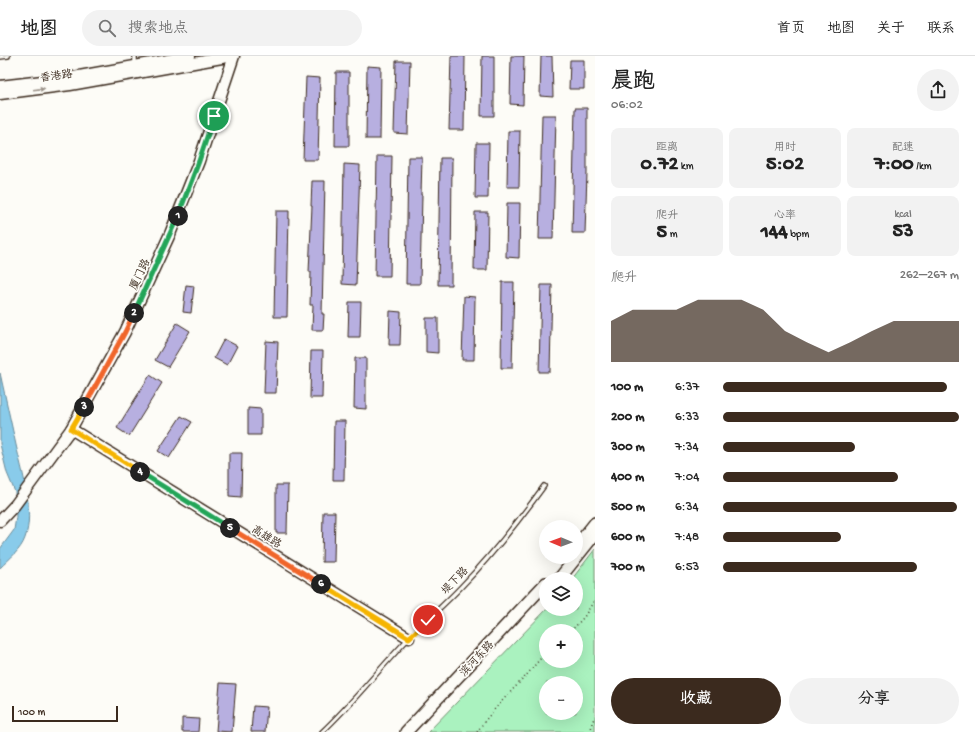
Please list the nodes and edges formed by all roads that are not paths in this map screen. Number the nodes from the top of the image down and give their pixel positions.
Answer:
1 (8, 56) edge
2 (190, 56) edge
3 (234, 56) edge
4 (0, 57) edge
5 (135, 61) edge
6 (0, 86) edge
7 (0, 94) edge
8 (71, 429) junction
9 (544, 486) dead end
10 (0, 521) edge
11 (595, 522) edge
12 (595, 534) edge
13 (583, 538) edge
14 (562, 564) edge
15 (556, 572) edge
16 (565, 572) edge
17 (539, 590) edge
18 (539, 602) edge
19 (409, 638) junction
20 (322, 732) edge
21 (406, 732) edge
22 (416, 732) edge

1 - 4 lane
2 - 5 street, 香港路
7 -> 3 street, 香港路
3 - 8 street, 厦门路
5 - 6 street, 香港路
8 - 10 street, 厦门路
8 - 19 street, 高雄路
9 - 19 lane, 堤下路
11 - 13 main road
12 - 16 main road
14 - 15 main road
17 - 21 main road, 滨河东路
18 - 22 main road, 滨河东路
19 - 20 lane, 堤下路

